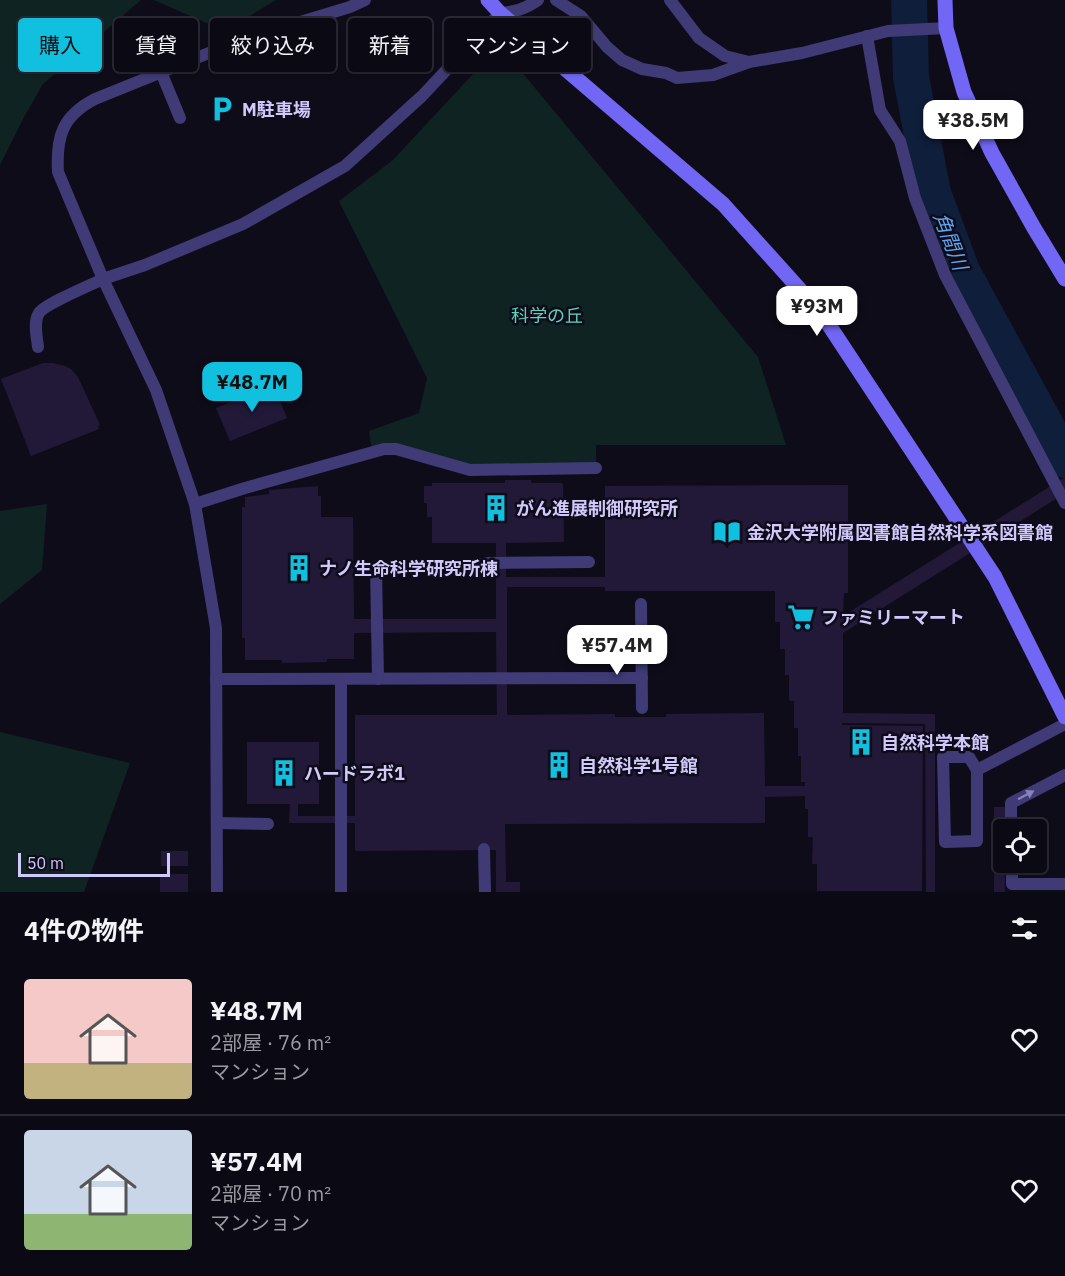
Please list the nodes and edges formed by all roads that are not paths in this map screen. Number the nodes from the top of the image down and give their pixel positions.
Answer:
1 (364, 0) edge
2 (488, 0) edge
3 (538, 0) edge
4 (555, 0) edge
5 (670, 0) edge
6 (945, 0) edge
7 (500, 13) junction
8 (946, 28) junction
9 (867, 36) junction
10 (198, 57) edge
11 (749, 62) junction
12 (161, 72) joint
13 (180, 118) dead end
14 (1062, 269) edge
15 (103, 279) junction
16 (38, 347) dead end
17 (597, 468) dead end
18 (1065, 503) edge
19 (195, 504) junction
20 (590, 562) dead end
21 (641, 604) dead end
22 (642, 678) junction
23 (216, 679) junction
24 (341, 679) junction
25 (378, 679) junction
26 (642, 708) dead end
27 (1065, 717) edge
28 (1065, 724) edge
29 (977, 770) junction
30 (1065, 775) edge
31 (1011, 819) edge
32 (217, 823) junction
33 (268, 824) dead end
34 (484, 849) dead end
35 (1012, 873) edge
36 (1065, 884) edge
37 (218, 892) edge
38 (341, 892) edge
39 (484, 892) edge

1 - 10 lane
2 - 7 street
3 - 7 lane
4 - 11 lane
5 - 11 lane
6 - 8 street
7 - 15 lane
7 - 27 street
8 - 9 lane
8 - 14 street
9 - 11 lane
9 - 18 lane
12 - 13 lane
12 - 15 lane
15 - 16 lane
15 - 19 lane
17 - 19 lane
19 - 23 lane
20 - 25 lane
21 - 22 lane
22 - 25 lane
22 - 26 lane
23 - 24 lane
23 - 32 lane
24 - 25 lane
24 - 38 lane
28 - 29 lane
29 - 29 lane
31 -> 30 lane
32 - 33 lane
32 - 37 lane
34 - 39 lane
35 - 36 lane

